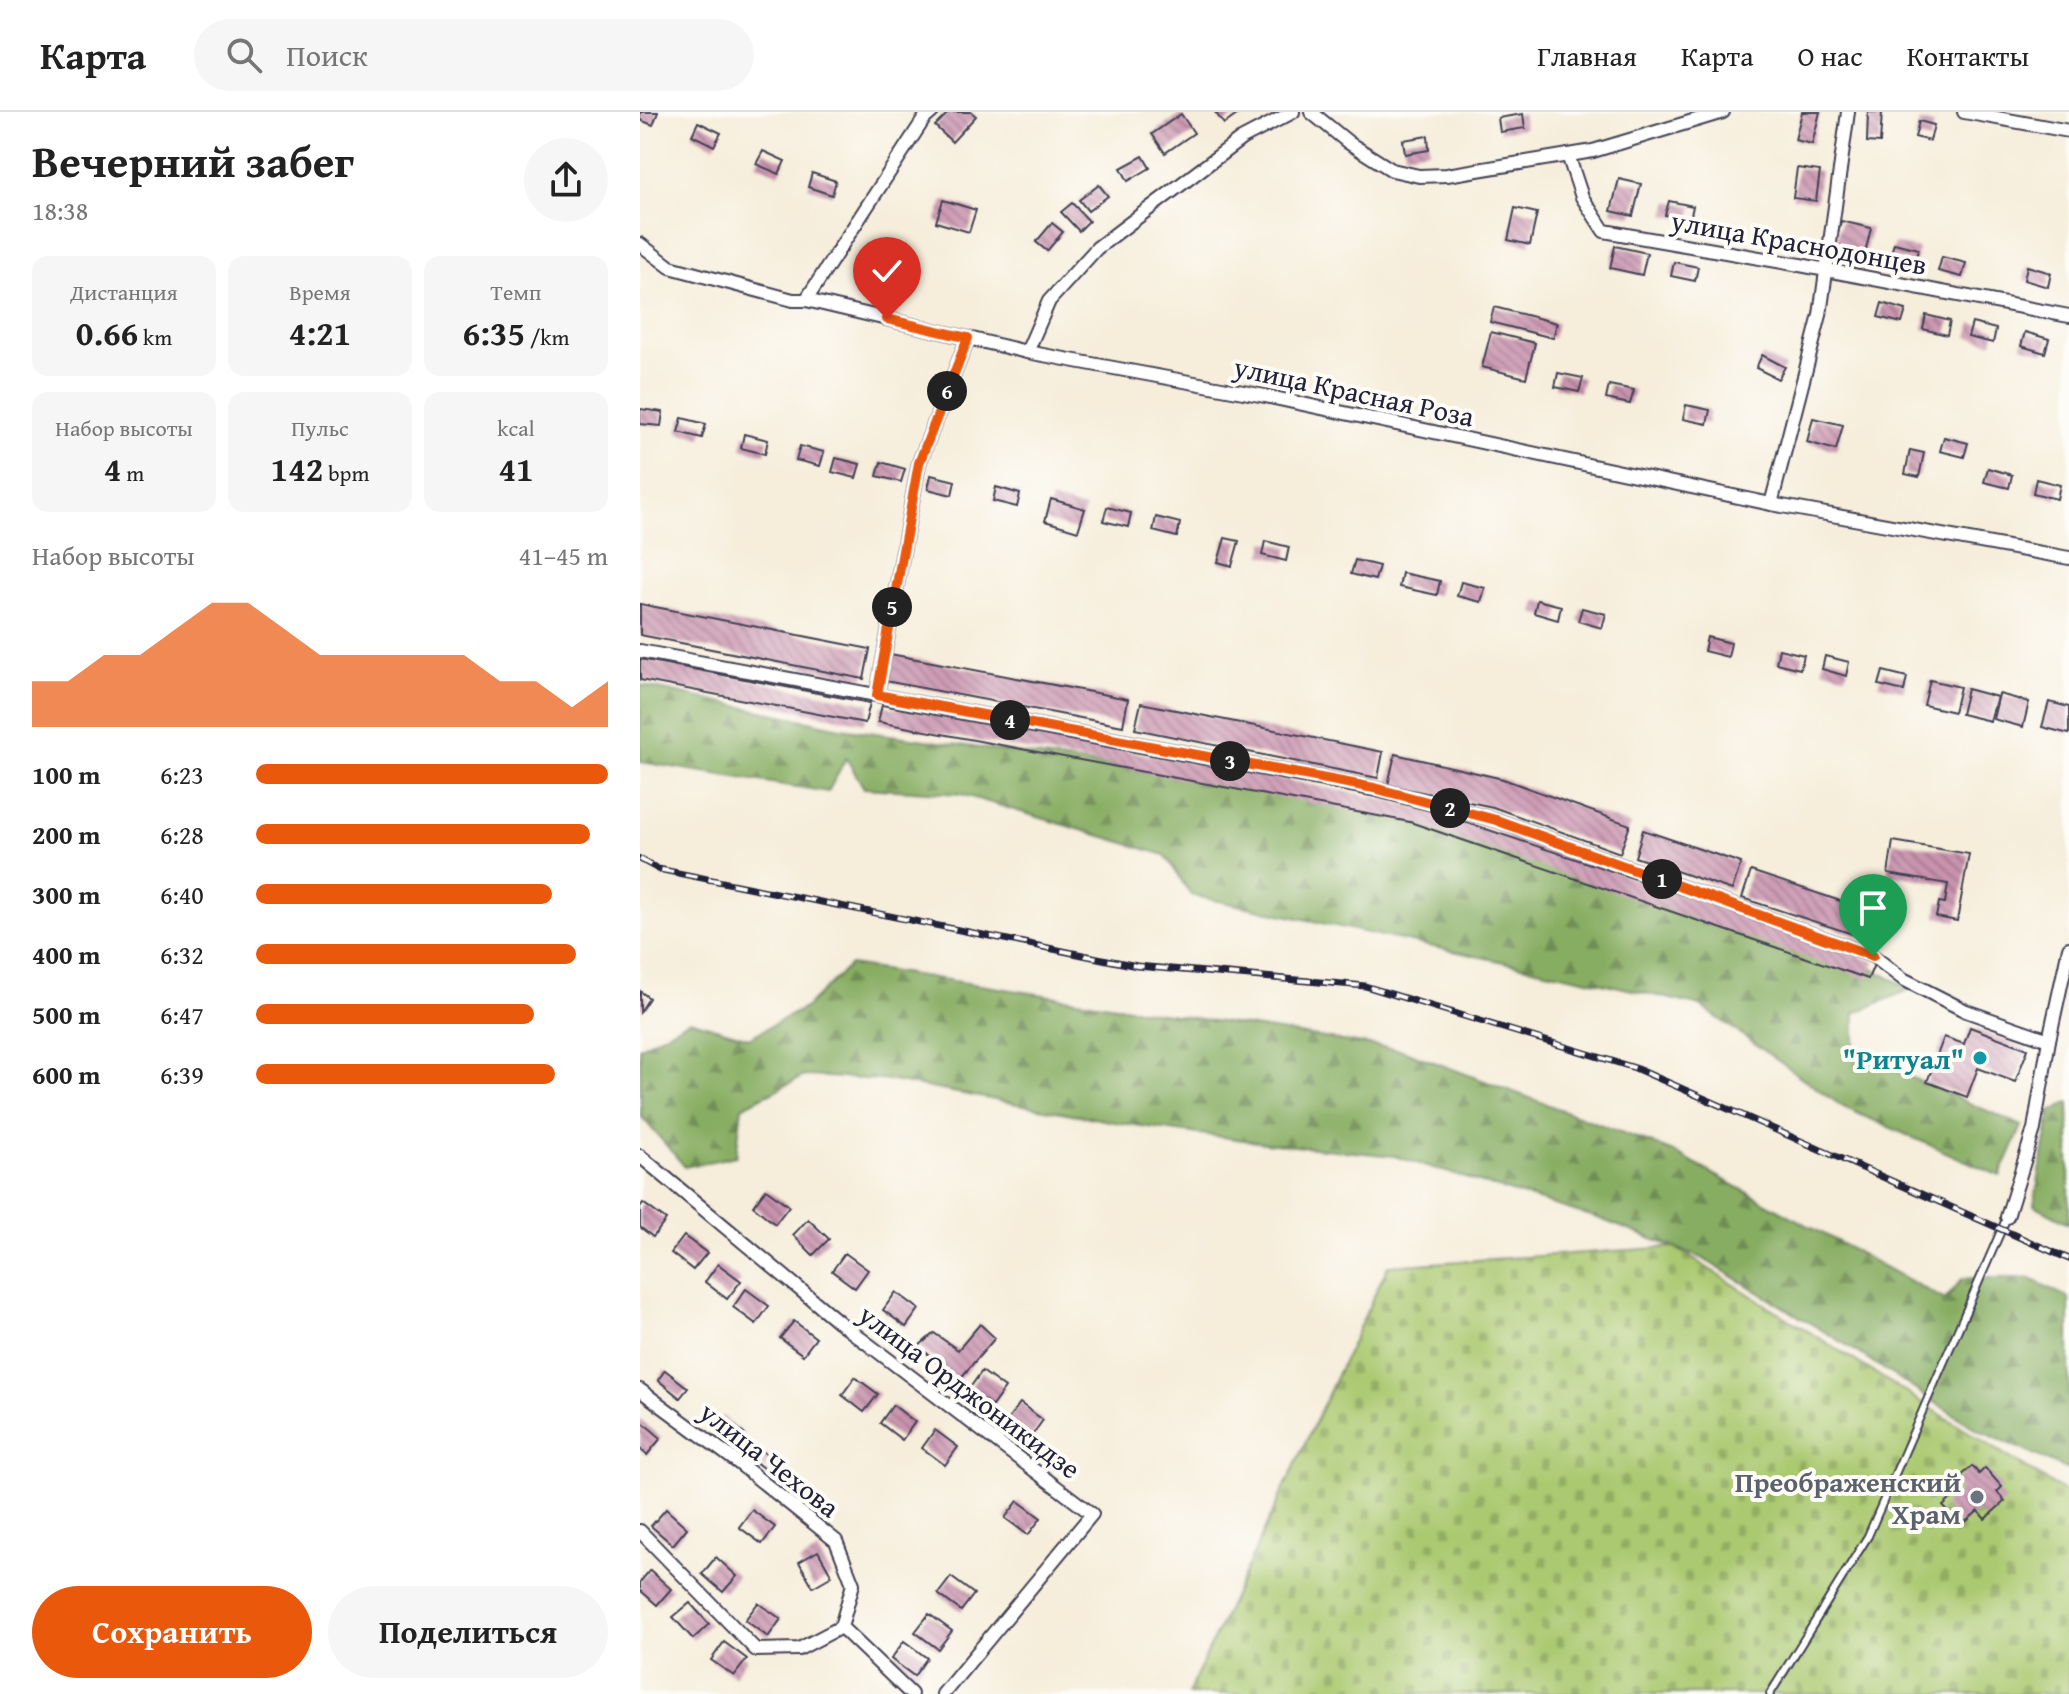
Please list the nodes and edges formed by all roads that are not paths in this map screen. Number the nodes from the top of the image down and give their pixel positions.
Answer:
1 (932, 112) edge
2 (1293, 112) edge
3 (1311, 112) edge
4 (1723, 112) edge
5 (1848, 112) edge
6 (1964, 112) edge
7 (2069, 131) edge
8 (1568, 155) junction
9 (640, 244) edge
10 (1827, 272) junction
11 (806, 300) junction
12 (2069, 316) edge
13 (968, 338) junction
14 (1027, 352) junction
15 (1771, 504) junction
16 (2069, 558) edge
17 (640, 651) edge
18 (877, 695) junction
19 (2069, 948) edge
20 (2049, 1040) junction
21 (640, 1156) edge
22 (2007, 1217) joint
23 (640, 1390) edge
24 (640, 1531) edge
25 (841, 1627) junction
26 (911, 1694) edge
27 (943, 1694) edge
28 (1770, 1694) edge

1 - 11 street
2 - 14 street
3 - 8 street
4 - 8 street
5 - 10 street
6 - 7 street
8 - 10 street, улица Краснодонцев
9 - 11 street, улица Красная Роза
10 - 12 street, улица Краснодонцев
10 - 15 street
11 - 13 street, улица Красная Роза
13 - 14 street, улица Красная Роза
13 - 18 street
14 - 15 street, улица Красная Роза
15 - 16 street, улица Красная Роза
17 - 18 street
18 - 20 street
19 - 20 street
20 - 22 street
21 - 27 street, улица Орджоникидзе
22 - 28 lane
23 - 25 street, улица Чехова
24 - 25 street
25 - 26 street

